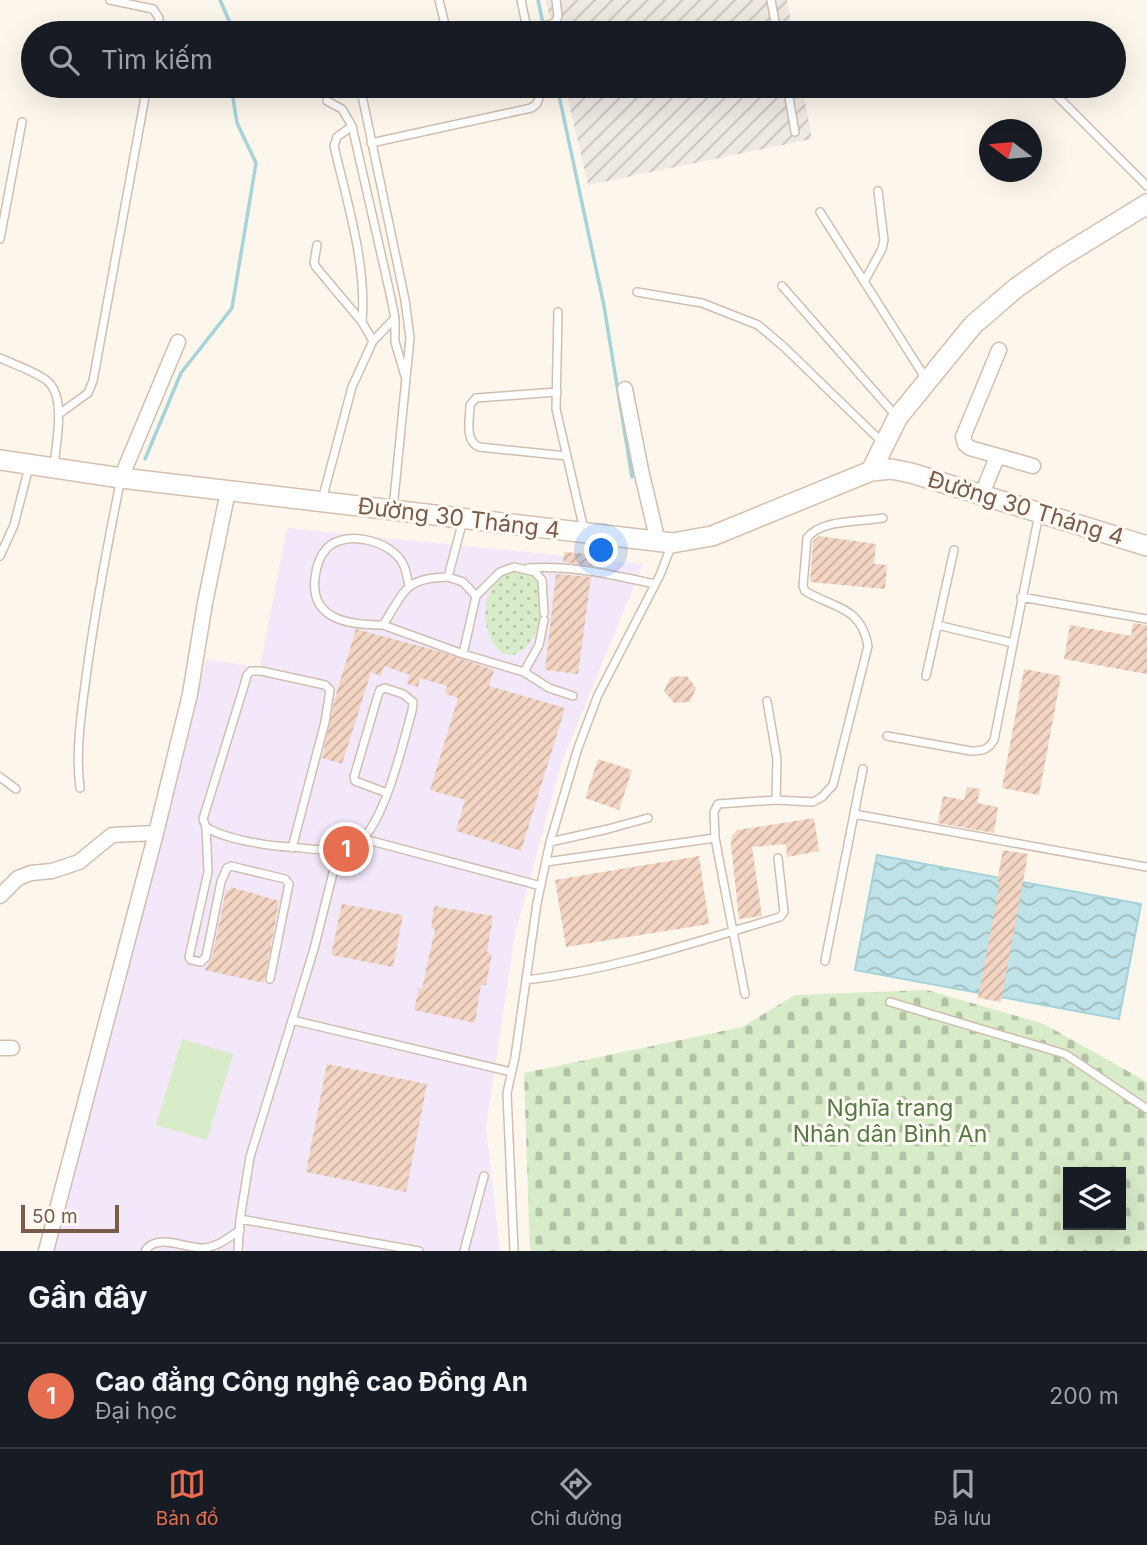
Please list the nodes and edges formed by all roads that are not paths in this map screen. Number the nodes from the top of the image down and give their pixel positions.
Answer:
1 (110, 0) edge
2 (439, 0) edge
3 (522, 0) edge
4 (556, 0) edge
5 (771, 0) edge
6 (159, 21) edge
7 (444, 21) edge
8 (527, 21) edge
9 (556, 21) edge
10 (775, 21) edge
11 (145, 98) edge
12 (362, 98) edge
13 (538, 98) edge
14 (789, 98) edge
15 (1059, 98) edge
16 (327, 102) dead end
17 (22, 122) dead end
18 (352, 126) junction
19 (795, 132) dead end
20 (371, 143) junction
21 (1147, 186) edge
22 (878, 191) dead end
23 (1147, 204) edge
24 (820, 212) dead end
25 (0, 239) edge
26 (317, 245) dead end
27 (864, 282) junction
28 (782, 286) dead end
29 (637, 292) dead end
30 (558, 312) dead end
31 (395, 318) junction
32 (362, 322) junction
33 (373, 341) junction
34 (178, 342) dead end
35 (999, 350) dead end
36 (0, 358) edge
37 (406, 380) junction
38 (927, 380) junction
39 (625, 389) dead end
40 (557, 392) junction
41 (59, 414) junction
42 (898, 417) junction
43 (884, 445) junction
44 (567, 456) junction
45 (997, 457) junction
46 (0, 460) edge
47 (30, 463) junction
48 (1033, 466) dead end
49 (54, 467) junction
50 (871, 471) junction
51 (121, 478) junction
52 (229, 491) junction
53 (982, 494) junction
54 (322, 501) junction
55 (393, 509) junction
56 (1039, 513) junction
57 (883, 519) dead end
58 (463, 520) junction
59 (585, 534) junction
60 (665, 543) junction
61 (1147, 546) edge
62 (954, 550) dead end
63 (0, 556) edge
64 (525, 568) junction
65 (448, 577) junction
66 (655, 584) junction
67 (409, 585) junction
68 (476, 596) junction
69 (1021, 597) junction
70 (1147, 619) edge
71 (383, 625) junction
72 (937, 625) junction
73 (1013, 643) junction
74 (463, 654) junction
75 (524, 672) junction
76 (926, 676) dead end
77 (573, 696) dead end
78 (767, 701) dead end
79 (887, 736) dead end
80 (863, 769) dead end
81 (0, 777) edge
82 (79, 788) dead end
83 (16, 789) dead end
84 (387, 793) junction
85 (776, 800) junction
86 (854, 814) junction
87 (648, 817) dead end
88 (206, 827) junction
89 (156, 833) junction
90 (715, 838) junction
91 (364, 839) junction
92 (550, 842) junction
93 (292, 848) junction
94 (339, 849) junction
95 (778, 858) dead end
96 (546, 862) junction
97 (1147, 867) edge
98 (541, 887) junction
99 (0, 896) edge
100 (733, 931) junction
101 (825, 961) dead end
102 (270, 979) dead end
103 (526, 980) junction
104 (745, 993) dead end
105 (890, 1002) dead end
106 (292, 1020) junction
107 (511, 1072) junction
108 (1147, 1109) edge
109 (484, 1176) dead end
110 (240, 1219) junction
111 (240, 1230) junction
112 (46, 1251) edge
113 (145, 1251) edge
114 (238, 1251) edge
115 (419, 1251) edge
116 (464, 1251) edge
117 (514, 1251) edge

1 - 6 lane
2 - 7 lane
3 - 8 lane
4 - 9 lane
5 - 10 lane
11 - 41 lane
12 - 20 lane
13 - 20 lane
14 - 19 lane
15 - 21 lane
16 - 18 lane
17 - 25 lane
18 - 31 lane
18 - 32 lane
20 - 37 lane
22 - 27 lane
23 - 38 street
24 - 27 lane
26 - 32 lane
27 - 38 lane
28 - 42 lane
29 - 43 lane
30 - 40 lane
31 - 33 lane
31 - 37 lane
32 - 33 lane
33 - 54 lane
34 - 51 street
35 - 45 street
36 - 41 lane
37 - 55 lane
38 - 42 street
39 - 60 street
40 - 44 lane
40 - 44 lane
41 - 49 lane
42 - 43 street
43 - 50 street
44 - 59 lane
45 - 48 street
45 - 53 street
46 - 47 street, Đường 30 Tháng 4
47 - 49 street, Đường 30 Tháng 4
47 - 63 lane
49 - 51 street, Đường 30 Tháng 4
50 - 53 street, Đường 30 Tháng 4
50 - 60 street, Đường 30 Tháng 4
51 - 52 street, Đường 30 Tháng 4
51 - 82 lane
52 - 54 street, Đường 30 Tháng 4
52 - 89 street
53 - 56 street, Đường 30 Tháng 4
54 - 55 street, Đường 30 Tháng 4
55 - 58 street, Đường 30 Tháng 4
56 - 61 street, Đường 30 Tháng 4
56 - 69 lane
57 - 85 lane
58 - 59 street, Đường 30 Tháng 4
58 - 65 lane
59 - 60 street, Đường 30 Tháng 4
60 - 66 lane
62 - 72 lane
64 - 66 lane
64 - 68 lane
64 - 75 lane
65 - 67 lane
65 - 68 lane
66 - 92 lane
67 - 71 lane
67 - 71 lane
68 - 74 lane
69 - 70 lane
69 - 73 lane
71 - 74 lane
72 - 73 lane
72 - 76 lane
73 - 79 lane
74 - 75 lane
75 - 77 lane
78 - 85 lane
80 - 86 lane
81 - 83 lane
84 - 84 lane
84 - 91 lane
85 - 90 lane
86 - 97 lane
86 - 101 lane
87 - 92 lane
88 - 93 lane
88 - 93 lane
88 - 102 lane
89 - 99 street
89 - 112 street
90 - 96 lane
90 - 100 lane
91 - 94 lane
91 - 98 lane
92 - 96 lane
93 - 94 lane
94 - 106 lane
95 - 100 lane
96 - 98 lane
98 - 103 lane
100 - 103 lane
100 - 104 lane
103 - 107 lane
105 - 108 lane
106 - 107 lane
106 - 110 lane
107 - 117 lane
109 - 116 lane
110 - 111 lane
110 - 115 lane
111 - 113 lane
111 - 114 lane

